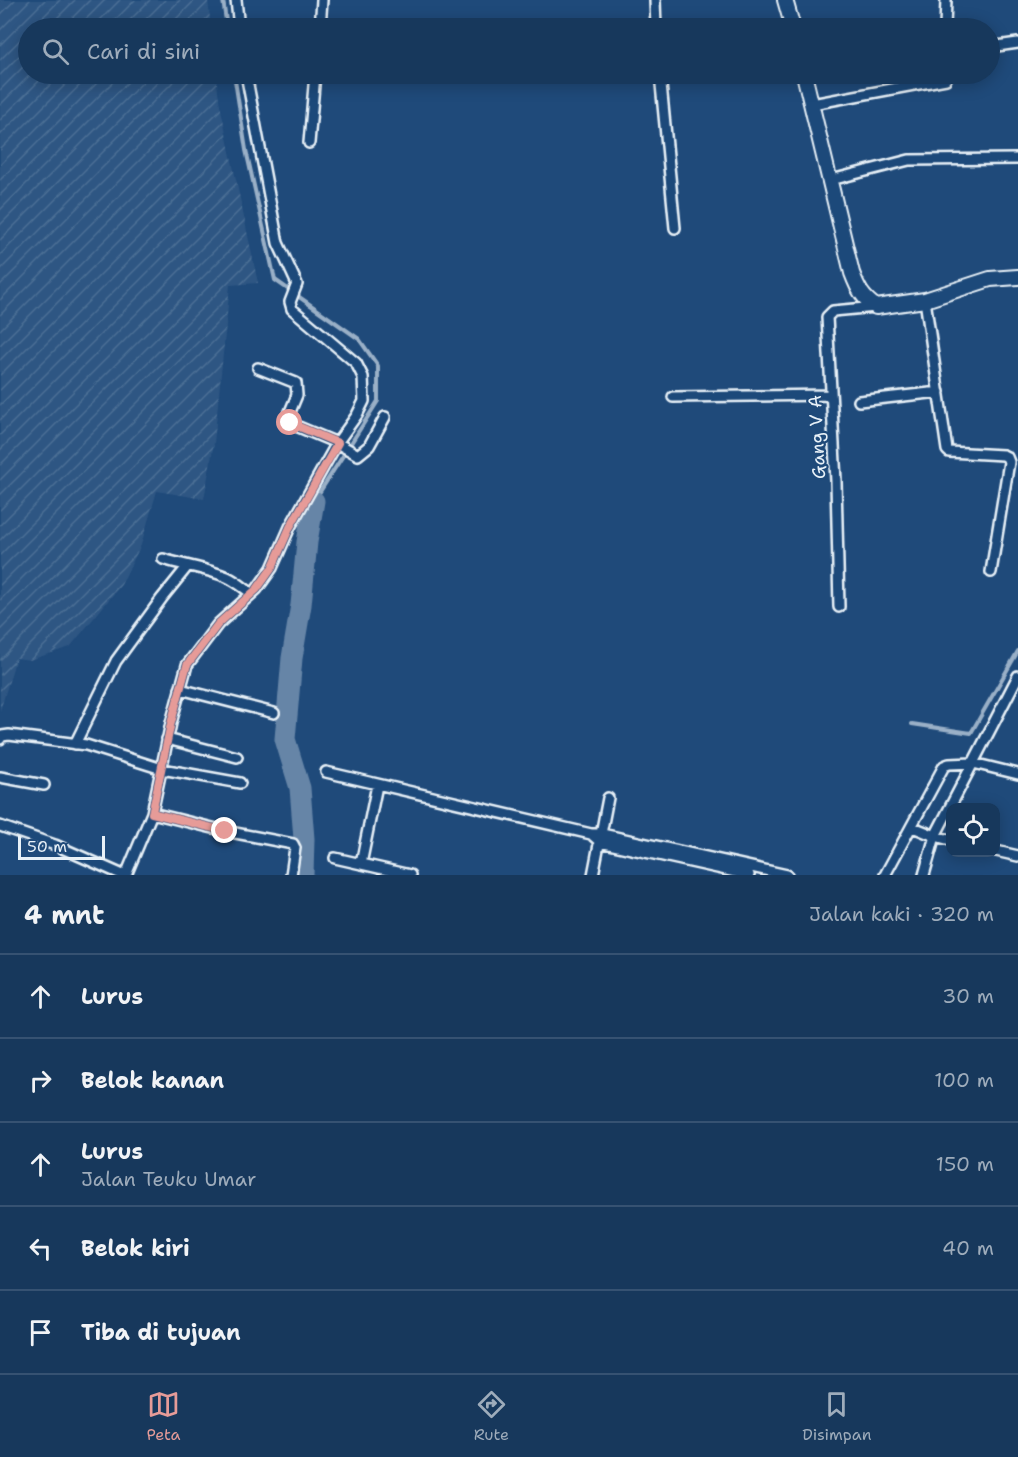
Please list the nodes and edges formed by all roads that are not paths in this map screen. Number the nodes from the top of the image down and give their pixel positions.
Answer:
1 (236, 0) edge
2 (322, 0) edge
3 (655, 0) edge
4 (785, 0) edge
5 (946, 0) edge
6 (238, 18) edge
7 (321, 18) edge
8 (656, 18) edge
9 (790, 18) edge
10 (945, 18) edge
11 (1018, 43) edge
12 (1000, 46) edge
13 (248, 84) edge
14 (314, 84) edge
15 (661, 84) edge
16 (807, 84) edge
17 (929, 84) edge
18 (812, 104) junction
19 (309, 143) dead end
20 (1018, 159) edge
21 (831, 180) junction
22 (675, 228) dead end
23 (1018, 277) edge
24 (925, 300) junction
25 (876, 307) junction
26 (258, 368) dead end
27 (939, 392) junction
28 (831, 395) junction
29 (673, 397) dead end
30 (859, 401) dead end
31 (385, 417) dead end
32 (339, 444) junction
33 (164, 559) dead end
34 (187, 567) junction
35 (991, 572) dead end
36 (254, 591) junction
37 (839, 607) dead end
38 (1018, 676) edge
39 (180, 689) junction
40 (1013, 693) edge
41 (274, 713) dead end
42 (0, 739) edge
43 (167, 739) junction
44 (75, 744) junction
45 (237, 757) dead end
46 (973, 763) junction
47 (162, 770) junction
48 (326, 772) dead end
49 (1018, 774) edge
50 (0, 777) edge
51 (240, 783) dead end
52 (44, 785) dead end
53 (377, 785) junction
54 (608, 798) dead end
55 (152, 813) junction
56 (0, 826) edge
57 (913, 826) junction
58 (934, 836) junction
59 (601, 838) junction
60 (946, 839) edge
61 (1000, 852) edge
62 (1018, 856) edge
63 (335, 858) dead end
64 (713, 863) junction
65 (361, 864) junction
66 (125, 875) edge
67 (291, 875) edge
68 (410, 875) edge
69 (593, 875) edge
70 (749, 875) edge
71 (787, 875) edge
72 (885, 875) edge
73 (924, 875) edge

1 - 6 street
2 - 7 street
3 - 8 street
4 - 9 street
5 - 10 street
11 - 12 street
13 - 32 street
14 - 19 street
15 - 22 street
16 - 18 street
17 - 18 street
18 - 21 street
20 - 21 street
21 - 25 street
23 - 24 street
24 - 25 street
24 - 27 street
25 - 28 street, Gang V A
26 - 32 street
27 - 30 street
27 - 35 street
28 - 29 street
28 - 37 street, Gang V A
31 - 32 street
32 - 36 street
33 - 34 street
34 - 36 street
34 - 44 street
36 - 39 street
38 - 40 street
39 - 41 street
39 - 43 street
40 - 46 street
42 - 44 street
43 - 45 street
43 - 47 street
44 - 47 street
46 - 49 street
46 - 57 street
46 - 58 street
47 - 51 street
47 - 55 street
48 - 53 street
50 - 52 street
53 - 59 street
53 - 65 street
54 - 59 street
55 - 66 street
55 - 67 street
56 - 66 street
57 - 58 street
57 - 72 street
58 - 60 street
58 - 73 street
59 - 64 street
59 - 69 street
61 - 62 street
63 - 65 street
64 - 70 street
64 - 71 street
65 - 68 street

